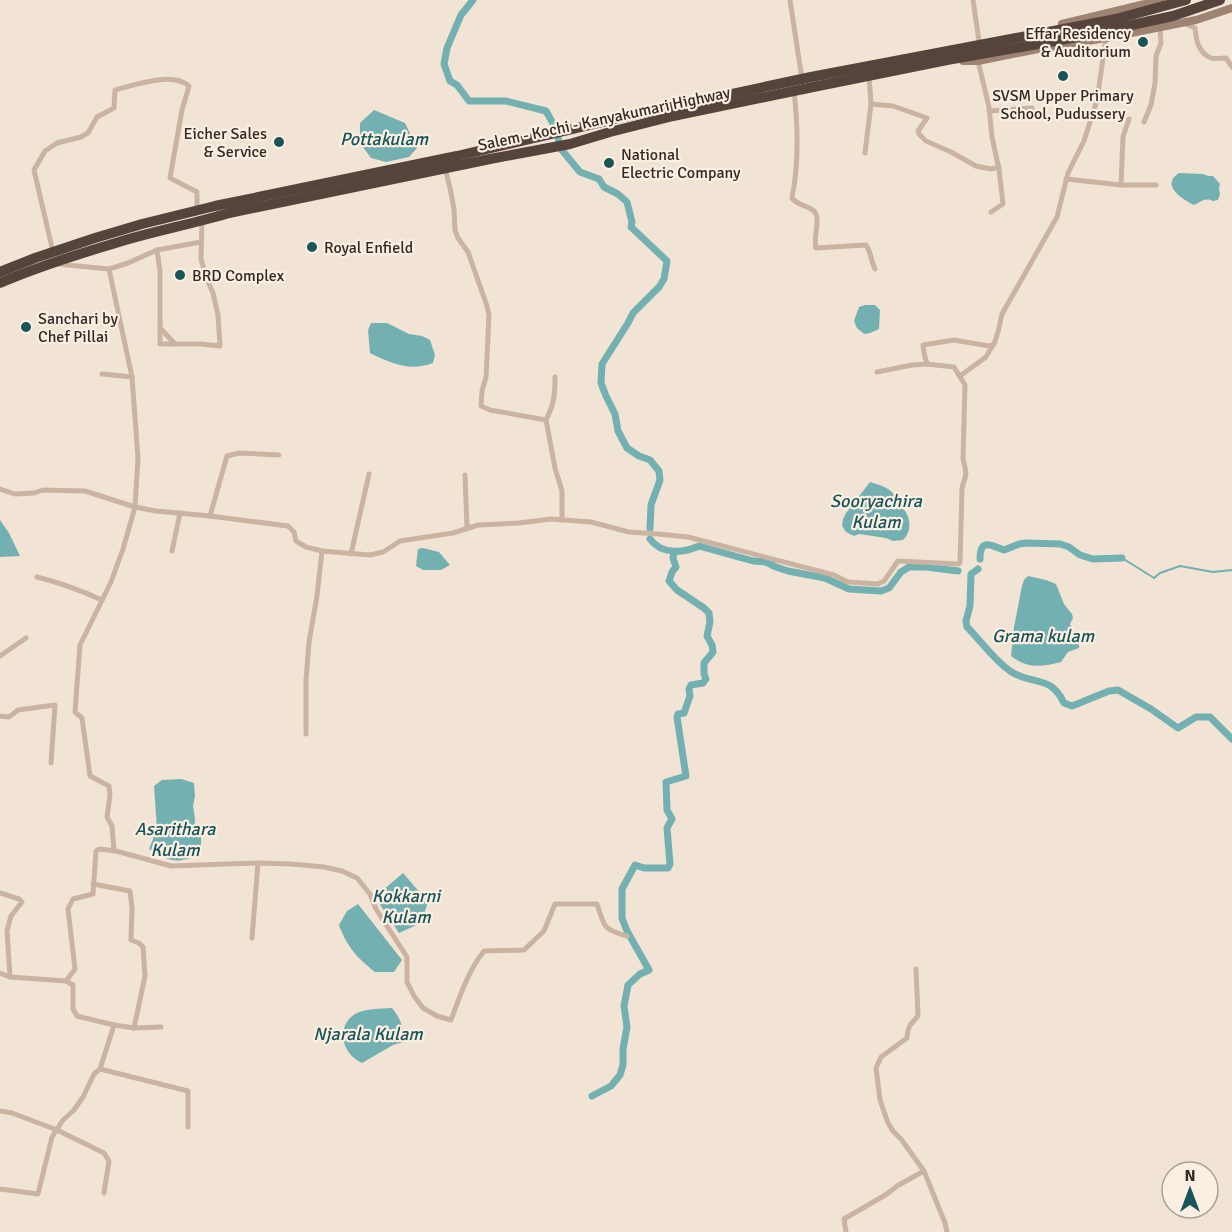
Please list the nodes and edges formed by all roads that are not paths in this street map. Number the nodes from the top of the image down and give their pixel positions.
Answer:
1 (790, 0) edge
2 (973, 0) edge
3 (1161, 0) edge
4 (1186, 0) edge
5 (1220, 0) edge
6 (1232, 8) edge
7 (1183, 23) junction
8 (1160, 27) junction
9 (1107, 38) junction
10 (979, 41) junction
11 (947, 60) junction
12 (978, 61) junction
13 (1232, 67) edge
14 (870, 75) junction
15 (806, 78) junction
16 (794, 91) junction
17 (871, 104) junction
18 (1032, 108) dead end
19 (990, 111) junction
20 (1129, 118) dead end
21 (1144, 122) dead end
22 (865, 153) dead end
23 (999, 167) junction
24 (445, 168) junction
25 (1066, 179) junction
26 (1121, 185) junction
27 (1156, 185) dead end
28 (197, 210) junction
29 (991, 212) dead end
30 (202, 221) junction
31 (201, 242) junction
32 (157, 250) junction
33 (53, 258) junction
34 (37, 263) junction
35 (109, 269) junction
36 (875, 269) dead end
37 (0, 272) edge
38 (0, 284) edge
39 (160, 328) junction
40 (175, 344) junction
41 (994, 344) junction
42 (927, 364) junction
43 (878, 372) dead end
44 (102, 374) dead end
45 (960, 376) junction
46 (132, 377) junction
47 (555, 377) dead end
48 (546, 420) junction
49 (279, 455) dead end
50 (369, 474) dead end
51 (465, 475) dead end
52 (0, 489) edge
53 (135, 507) junction
54 (180, 513) junction
55 (210, 516) junction
56 (562, 520) junction
57 (467, 528) junction
58 (172, 551) dead end
59 (322, 551) junction
60 (351, 554) junction
61 (37, 577) dead end
62 (102, 600) junction
63 (26, 638) dead end
64 (0, 656) edge
65 (0, 716) edge
66 (306, 734) dead end
67 (51, 763) dead end
68 (114, 851) junction
69 (258, 863) junction
70 (93, 884) junction
71 (0, 893) edge
72 (627, 936) dead end
73 (252, 938) dead end
74 (916, 969) dead end
75 (0, 973) edge
76 (10, 977) junction
77 (66, 981) junction
78 (114, 1026) junction
79 (161, 1027) dead end
80 (134, 1028) junction
81 (100, 1069) junction
82 (0, 1111) edge
83 (188, 1127) dead end
84 (57, 1130) junction
85 (924, 1171) junction
86 (0, 1189) edge
87 (104, 1193) dead end
88 (846, 1232) edge
89 (947, 1232) edge

1 - 15 street
2 - 10 street
3 - 10 street
4 - 15 highway, Salem - Kochi - Kanyakumari Highway
5 - 11 highway, Salem - Kochi - Kanyakumari Highway
6 - 7 street
7 - 8 street
7 - 13 street
8 - 9 street
8 - 21 street
9 - 12 street
9 - 25 street
10 - 15 street
11 - 12 street
11 - 14 highway, Salem - Kochi - Kanyakumari Highway
12 - 19 street
14 - 16 highway, Salem - Kochi - Kanyakumari Highway
14 - 17 street
15 - 28 highway, Salem - Kochi - Kanyakumari Highway
16 - 24 highway, Salem - Kochi - Kanyakumari Highway
16 - 36 street
17 - 22 street
17 - 23 street
18 - 19 street
19 - 23 street
20 - 26 street
23 - 29 street
24 - 30 highway, Salem - Kochi - Kanyakumari Highway
24 - 48 street
25 - 26 street
25 - 41 street
26 - 27 street
28 - 33 highway, Salem - Kochi - Kanyakumari Highway
28 - 33 street
30 - 31 street
30 - 33 highway, Salem - Kochi - Kanyakumari Highway
31 - 32 street
31 - 40 street
32 - 35 street
32 - 39 street
33 - 34 highway, Salem - Kochi - Kanyakumari Highway
33 - 35 street
34 - 37 highway, Salem - Kochi - Kanyakumari Highway
34 - 38 highway, Salem - Kochi - Kanyakumari Highway
35 - 46 street
39 - 40 street
39 - 40 street
41 - 42 street
41 - 45 street
42 - 43 street
42 - 45 street
44 - 46 street
45 - 56 street
46 - 53 street
47 - 48 street
48 - 56 street
49 - 55 street
50 - 60 street
51 - 57 street
52 - 53 street
53 - 54 street
53 - 62 street
54 - 55 street
54 - 58 street
55 - 59 street
56 - 57 street
57 - 60 street
59 - 60 street
59 - 66 street
61 - 62 street
62 - 68 street
63 - 64 street
65 - 67 street
68 - 69 street
68 - 70 street
69 - 72 street
69 - 73 street
70 - 77 street
70 - 80 street
71 - 76 street
74 - 85 street
75 - 76 street
76 - 77 street
77 - 78 street
78 - 80 street
78 - 81 street
79 - 80 street
81 - 83 street
81 - 84 street
82 - 84 street
84 - 86 street
84 - 87 street
85 - 88 street
85 - 89 street

